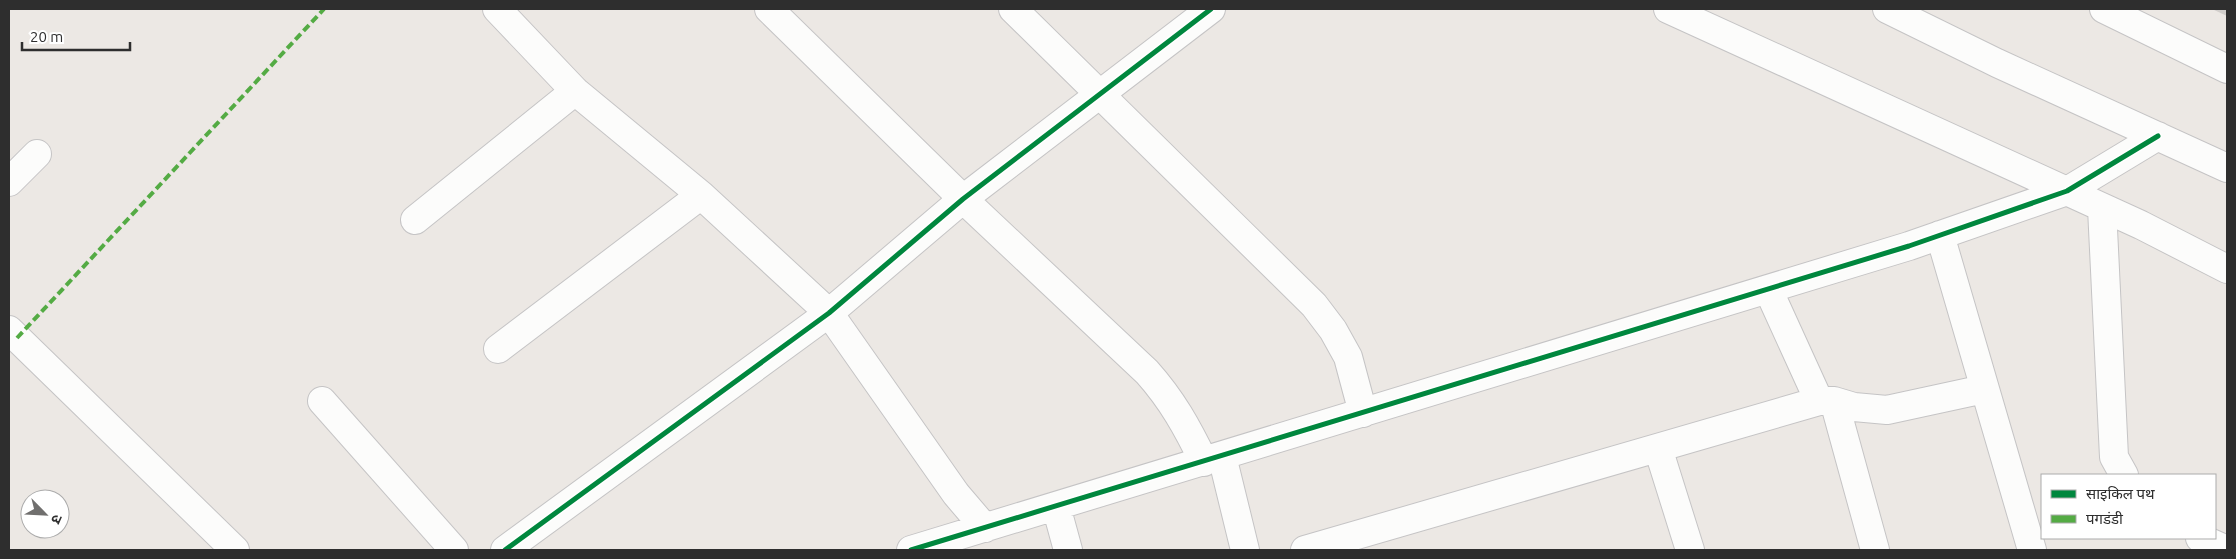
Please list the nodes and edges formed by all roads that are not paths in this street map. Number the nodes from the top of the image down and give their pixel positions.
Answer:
1 (497, 9) edge
2 (769, 9) edge
3 (1013, 9) edge
4 (1211, 9) edge
5 (1668, 9) edge
6 (1887, 9) edge
7 (2104, 9) edge
8 (2227, 69) edge
9 (575, 91) junction
10 (1100, 94) junction
11 (2158, 136) junction
12 (37, 154) dead end
13 (2227, 168) edge
14 (9, 182) edge
15 (2067, 191) junction
16 (701, 195) junction
17 (962, 199) junction
18 (2102, 208) junction
19 (415, 220) dead end
20 (1940, 235) junction
21 (2227, 269) edge
22 (1768, 289) junction
23 (829, 313) junction
24 (12, 339) edge
25 (498, 349) dead end
26 (1984, 389) junction
27 (322, 401) dead end
28 (1827, 401) junction
29 (1363, 413) junction
30 (1658, 448) junction
31 (1213, 458) junction
32 (2123, 474) edge
33 (1056, 506) junction
34 (985, 528) junction
35 (2202, 539) edge
36 (235, 550) edge
37 (454, 550) edge
38 (505, 550) edge
39 (912, 550) edge
40 (1068, 550) edge
41 (1244, 550) edge
42 (1305, 550) edge
43 (1690, 550) edge
44 (1875, 550) edge
45 (2032, 550) edge
46 (2227, 550) edge

1 - 9 street
2 - 17 street
3 - 10 street
4 - 10 street
5 - 15 street
6 - 11 street
7 - 8 street
9 - 16 street
9 - 19 street
10 - 17 street
10 - 29 street
11 - 13 street
11 - 15 street
12 - 14 street
15 - 18 street
15 - 20 street
16 - 23 street
16 - 25 street
17 - 23 street
17 - 31 street
18 - 21 street
18 - 32 street
20 - 22 street
20 - 26 street
22 - 28 street
22 - 29 street
23 - 34 street
23 - 38 street
24 - 36 street
26 - 28 street
26 - 45 street
27 - 37 street
28 - 30 street
28 - 44 street
29 - 31 street
30 - 42 street
30 - 43 street
31 - 33 street
31 - 41 street
33 - 34 street
33 - 40 street
34 - 39 street
35 - 46 street

